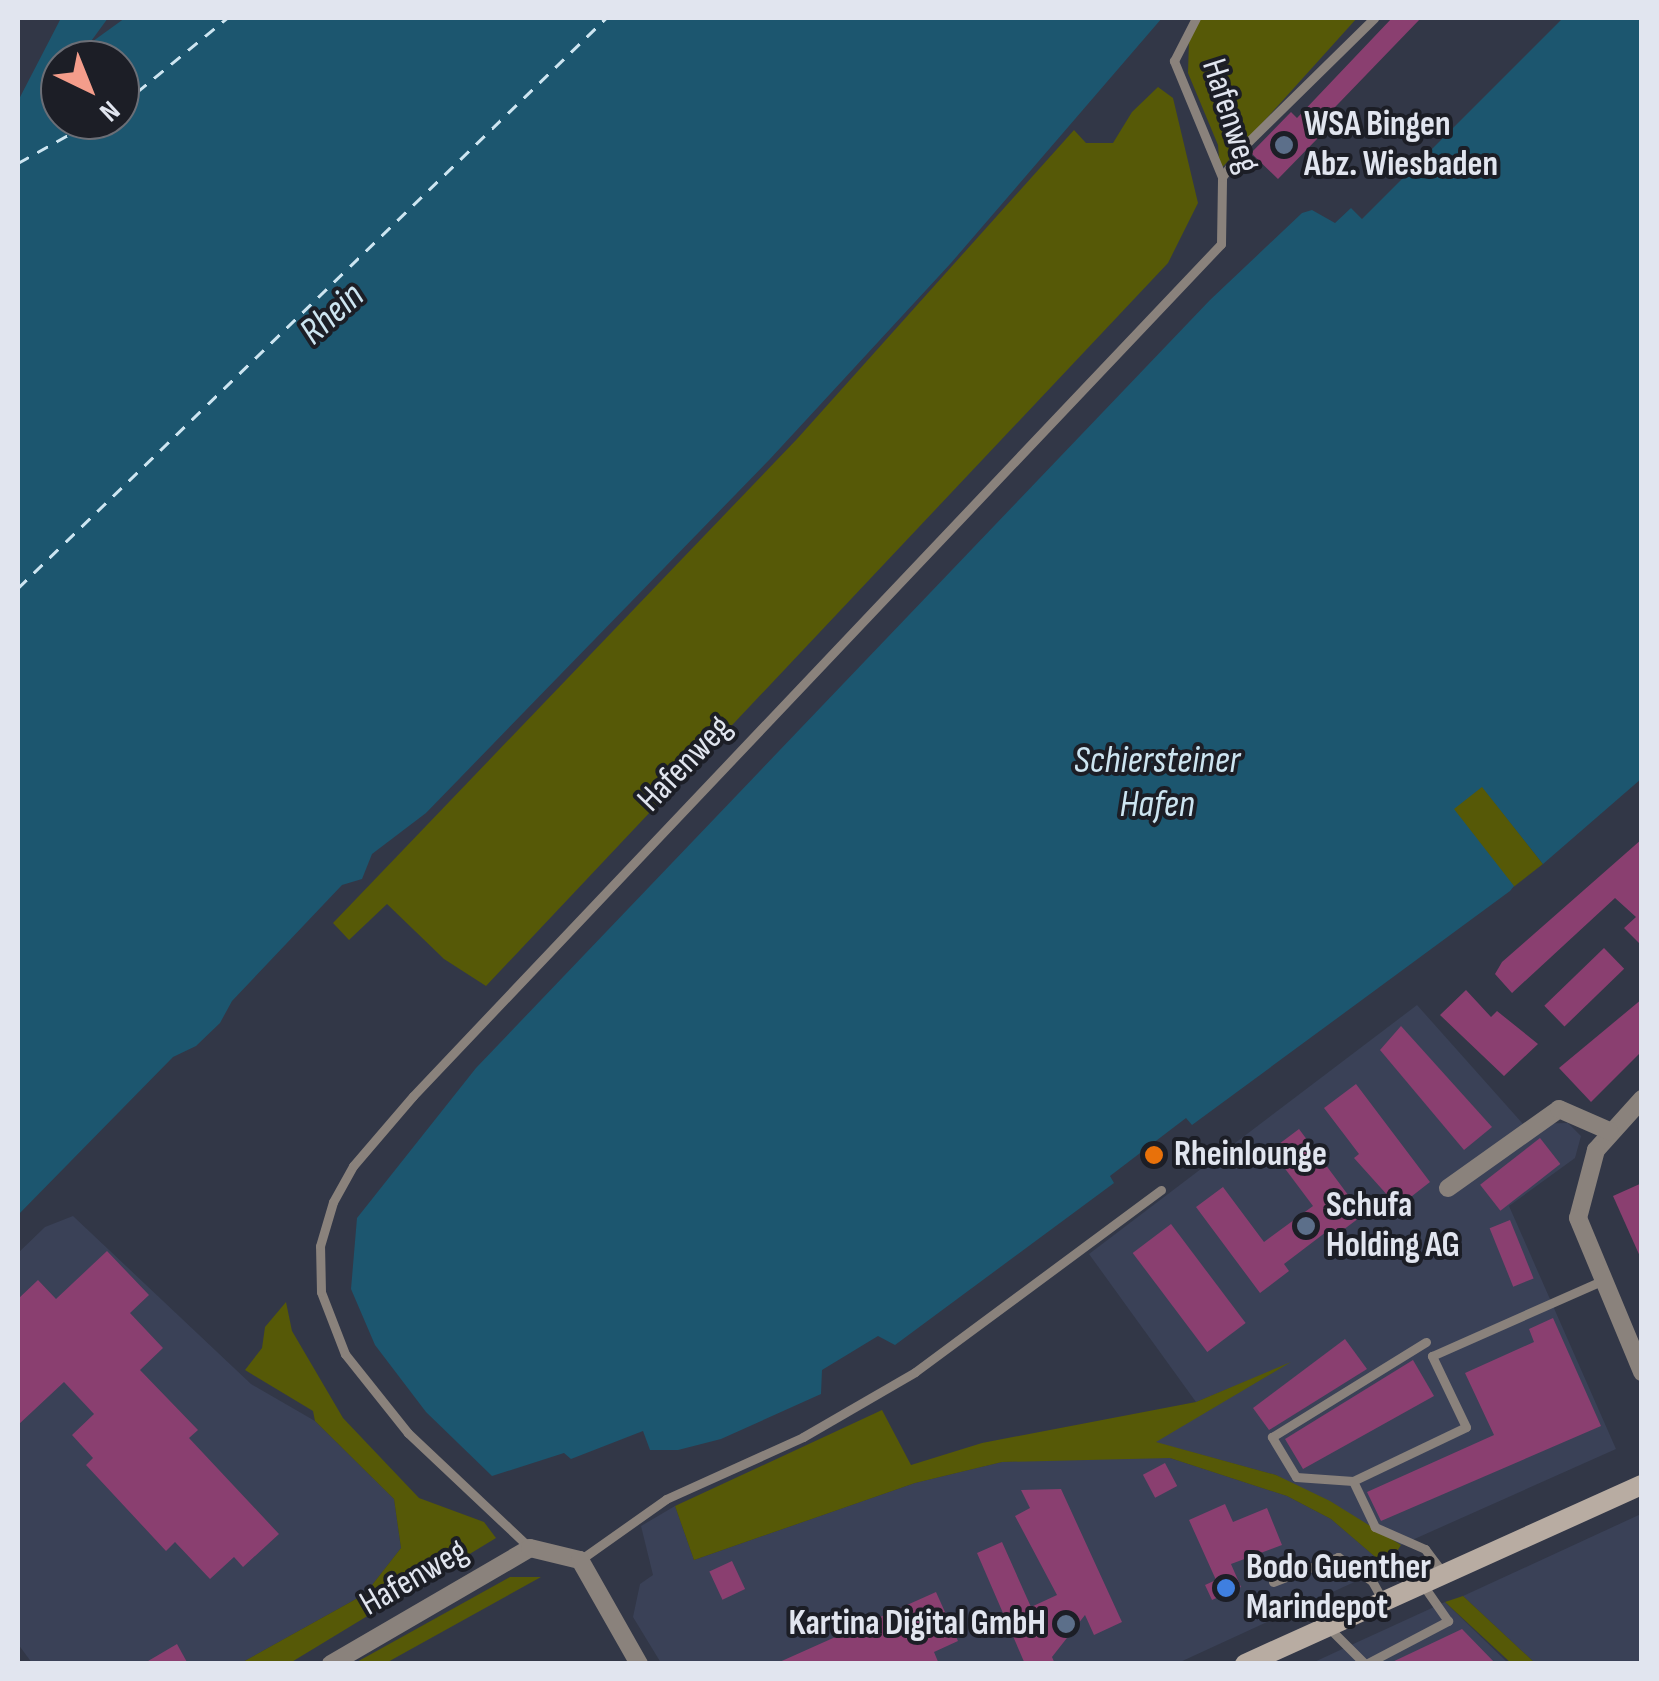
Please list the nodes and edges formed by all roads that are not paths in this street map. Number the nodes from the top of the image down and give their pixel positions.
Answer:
1 (1196, 18) edge
2 (1374, 18) edge
3 (1222, 177) junction
4 (1642, 1099) edge
5 (1609, 1131) junction
6 (1448, 1188) dead end
7 (1161, 1190) dead end
8 (1601, 1281) junction
9 (1426, 1342) dead end
10 (1642, 1372) edge
11 (1354, 1481) junction
12 (1642, 1485) edge
13 (530, 1548) junction
14 (580, 1560) junction
15 (1443, 1573) junction
16 (1273, 1582) dead end
17 (1422, 1583) junction
18 (1384, 1600) junction
19 (1328, 1626) junction
20 (331, 1664) edge
21 (640, 1664) edge
22 (1245, 1664) edge
23 (1366, 1664) edge

1 - 3 lane, Hafenweg
2 - 3 lane
3 - 13 lane, Hafenweg
4 - 5 street
5 - 6 street
5 - 8 street
7 - 14 lane
8 - 10 street
8 - 11 lane
9 - 11 lane
11 - 15 lane
12 - 15 main road
13 - 14 street, Hafenweg
13 - 20 street, Hafenweg
14 - 21 street
15 - 17 main road
16 - 18 lane
17 - 18 main road
17 - 23 lane
18 - 19 main road
19 - 22 main road
19 - 23 lane

